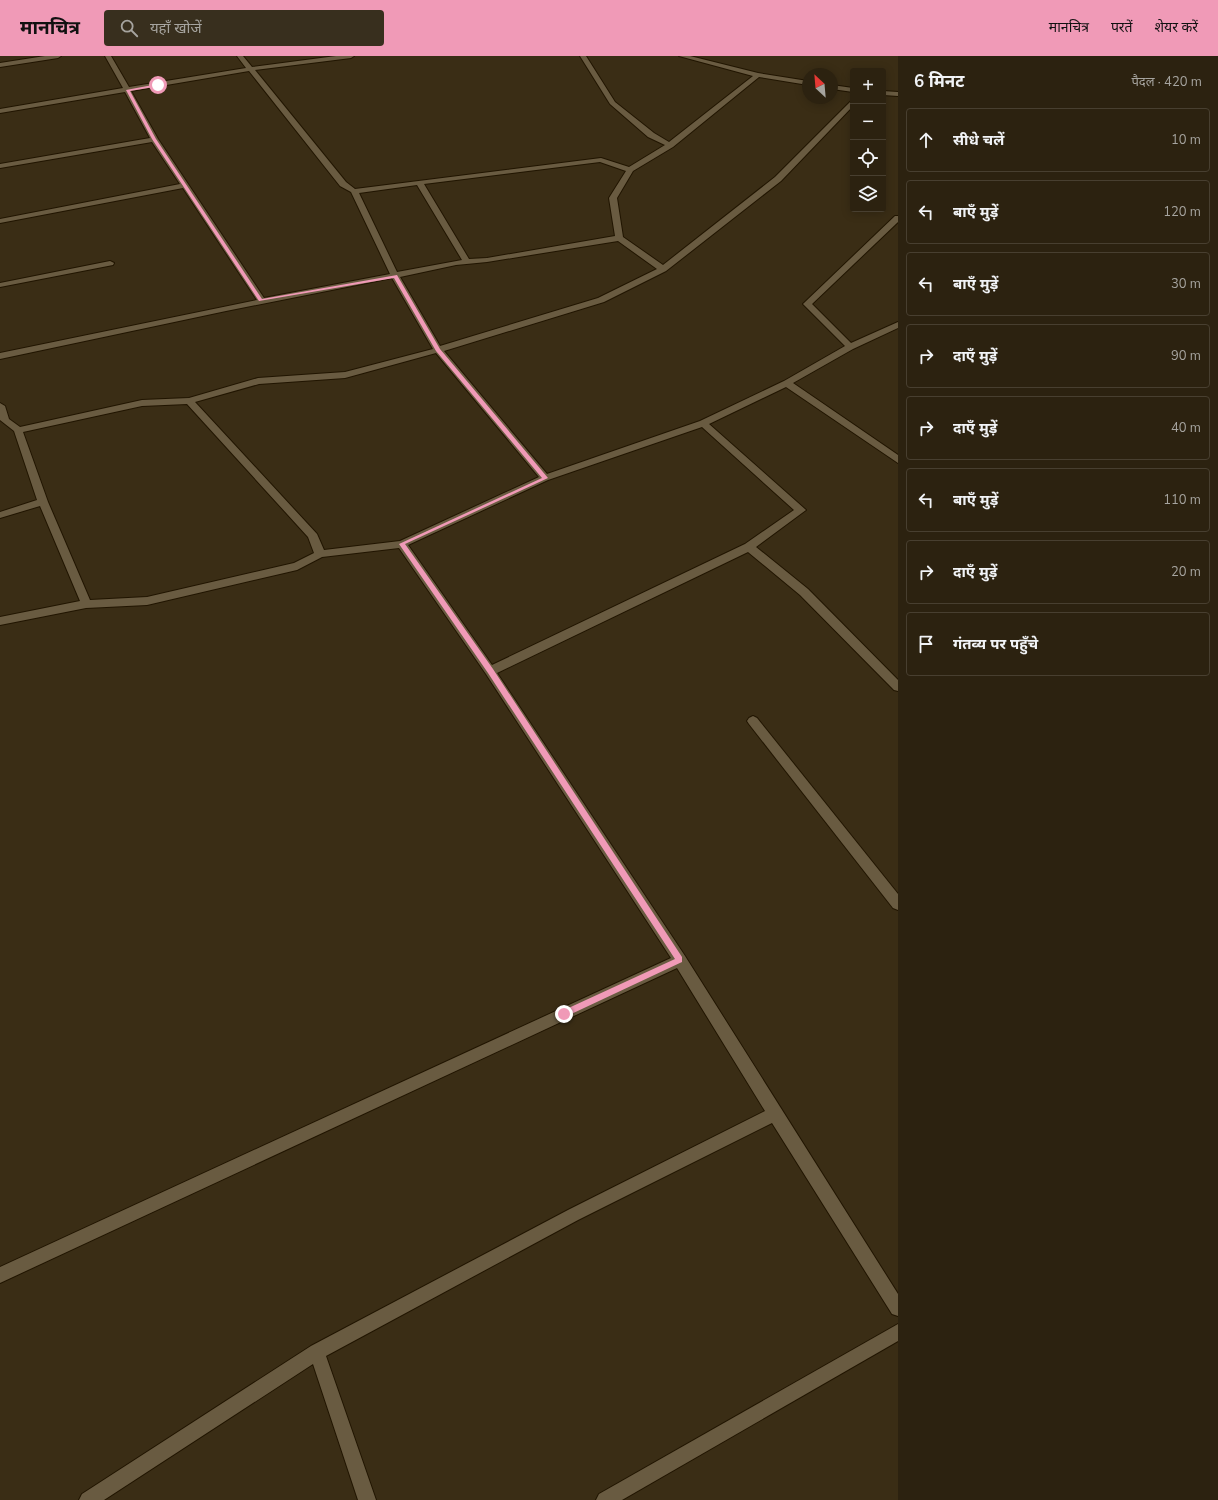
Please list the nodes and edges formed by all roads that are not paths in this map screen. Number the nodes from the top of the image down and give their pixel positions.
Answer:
1 (58, 56) edge
2 (108, 56) edge
3 (240, 56) edge
4 (351, 56) edge
5 (583, 56) edge
6 (682, 56) edge
7 (0, 65) edge
8 (251, 69) junction
9 (758, 76) junction
10 (802, 82) edge
11 (838, 88) edge
12 (128, 90) junction
13 (850, 90) edge
14 (886, 92) edge
15 (898, 94) edge
16 (851, 104) edge
17 (0, 111) edge
18 (154, 139) junction
19 (670, 146) junction
20 (0, 166) edge
21 (630, 170) junction
22 (419, 182) junction
23 (184, 186) junction
24 (354, 191) junction
25 (898, 218) edge
26 (0, 221) edge
27 (619, 238) junction
28 (466, 260) junction
29 (110, 263) dead end
30 (662, 270) junction
31 (395, 276) junction
32 (0, 285) edge
33 (261, 300) junction
34 (898, 325) edge
35 (850, 347) junction
36 (438, 350) junction
37 (0, 356) edge
38 (787, 383) junction
39 (189, 401) junction
40 (0, 406) edge
41 (703, 423) junction
42 (18, 430) junction
43 (898, 460) edge
44 (545, 478) junction
45 (43, 502) junction
46 (0, 515) edge
47 (402, 544) junction
48 (749, 547) junction
49 (320, 554) junction
50 (86, 604) junction
51 (0, 621) edge
52 (490, 671) junction
53 (898, 687) edge
54 (753, 721) dead end
55 (898, 904) edge
56 (680, 960) junction
57 (775, 1114) junction
58 (0, 1275) edge
59 (898, 1308) edge
60 (898, 1332) edge
61 (317, 1352) junction
62 (88, 1500) edge
63 (367, 1500) edge
64 (605, 1500) edge

1 - 7 street
2 - 12 street
3 - 8 street
4 - 8 street
5 - 19 street
6 - 9 street
8 - 12 street
8 - 24 street
9 - 10 street
9 - 19 street
11 - 13 street
12 - 17 street
12 - 18 street
14 - 15 street
16 - 30 street
18 - 20 street
18 - 23 street
19 - 21 street
21 - 22 street
21 - 27 street
22 - 24 street
22 - 28 street
23 - 26 street
23 - 33 street
24 - 31 street
25 - 35 street
27 - 28 street
27 - 30 street
28 - 31 street
29 - 32 street
30 - 36 street
31 - 33 street
31 - 36 street
33 - 37 street
34 - 35 street
35 - 38 street
36 - 39 street
36 - 44 street
38 - 41 street
38 - 43 street
39 - 42 street
39 - 49 street
40 - 42 street
41 - 44 street
41 - 48 street
42 - 45 street
44 - 47 street
45 - 46 street
45 - 50 street
47 - 49 street
47 - 52 street
48 - 52 street
48 - 53 street
49 - 50 street
50 - 51 street
52 - 56 street
54 - 55 street
56 - 57 street
56 - 58 street
57 - 59 street
57 - 61 street
60 - 64 street
61 - 62 street
61 - 63 street

